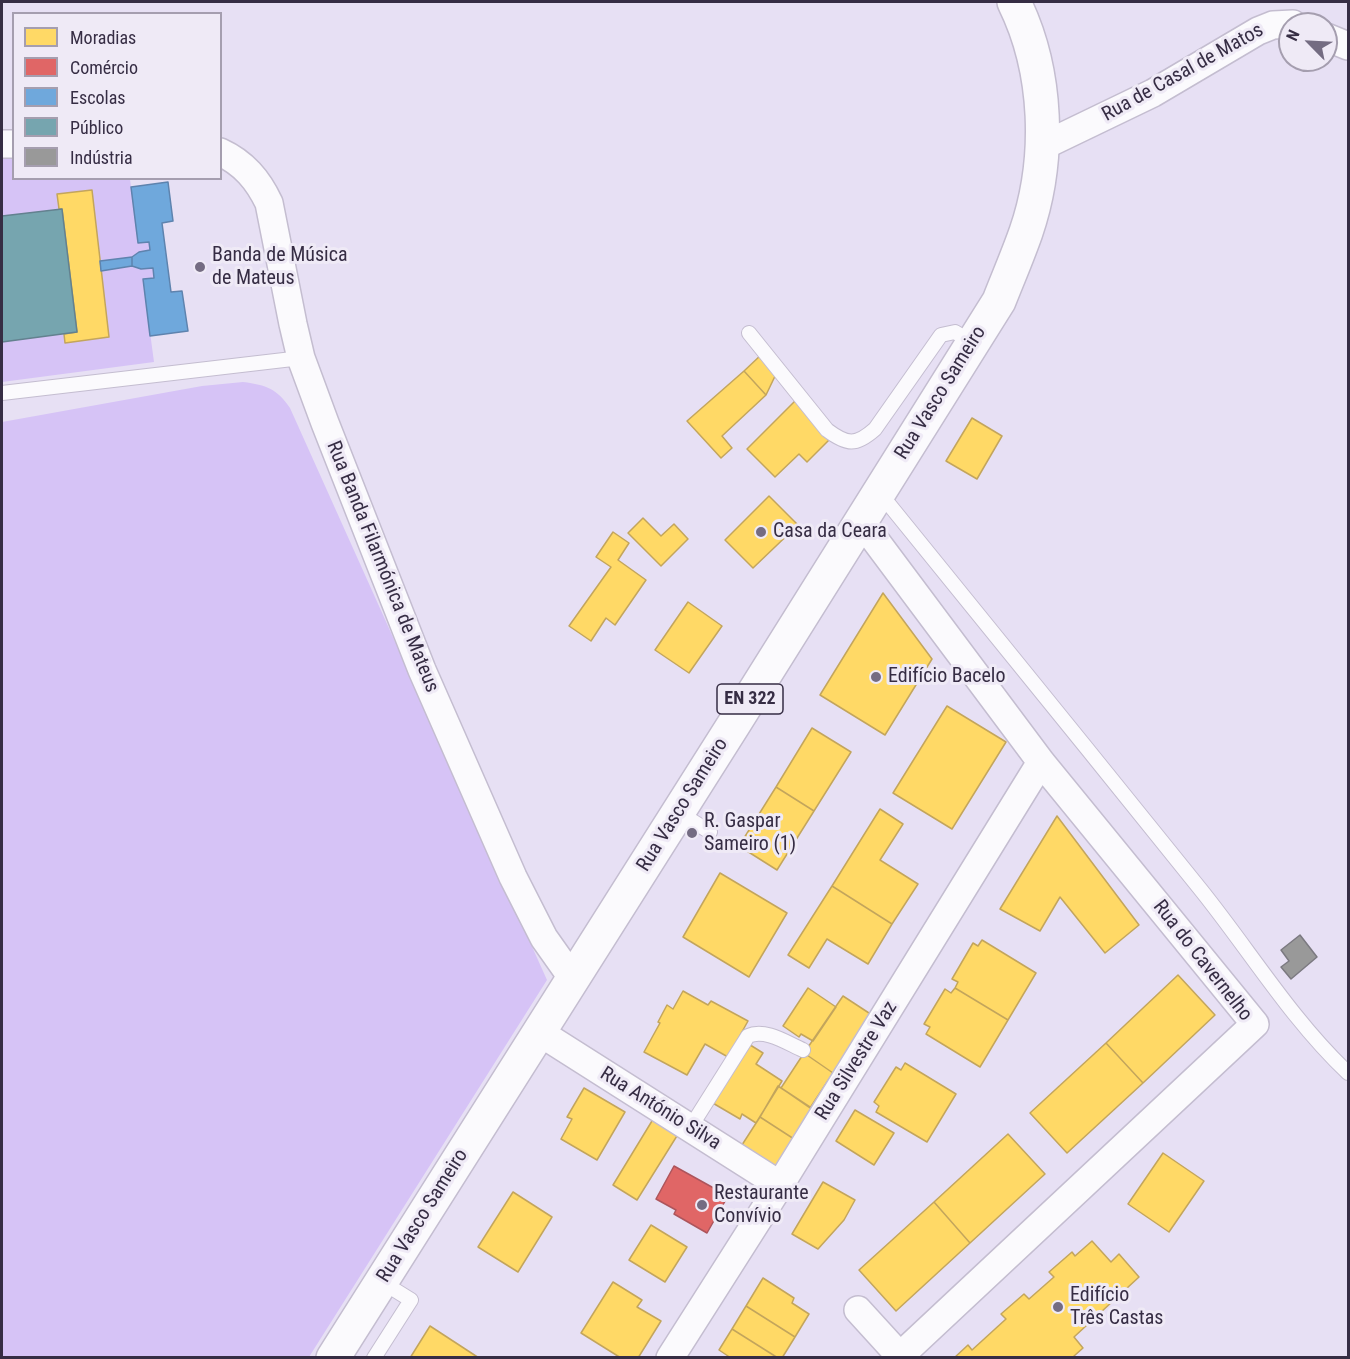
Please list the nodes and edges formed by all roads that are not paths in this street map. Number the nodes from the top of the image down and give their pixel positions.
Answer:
1 (1014, 2) edge
2 (1278, 21) edge
3 (1043, 146) junction
4 (222, 153) edge
5 (749, 333) dead end
6 (974, 343) junction
7 (301, 358) junction
8 (2, 393) edge
9 (879, 492) junction
10 (861, 521) junction
11 (1041, 762) junction
12 (678, 813) junction
13 (710, 832) dead end
14 (573, 979) junction
15 (539, 1032) junction
16 (803, 1050) dead end
17 (1348, 1073) edge
18 (690, 1128) junction
19 (780, 1185) junction
20 (382, 1282) junction
21 (858, 1310) dead end
22 (333, 1358) edge
23 (374, 1358) edge
24 (670, 1358) edge

1 - 3 main road, Rua Vasco Sameiro / EN 322
2 - 3 street, Rua de Casal de Matos
3 - 6 main road, Rua Vasco Sameiro / EN 322
4 - 7 street, Rua Banda Filarmónica de Mateus
5 - 6 lane
6 - 9 main road, Rua Vasco Sameiro / EN 322
7 - 8 lane
7 - 14 street, Rua Banda Filarmónica de Mateus
9 - 10 main road, Rua Vasco Sameiro / EN 322
9 - 17 lane
10 - 11 street, Rua do Cavernelho
10 - 12 main road, Rua Vasco Sameiro / EN 322
11 - 19 street, Rua Silvestre Vaz
11 - 21 street, Rua do Cavernelho
12 - 13 lane
12 - 14 main road, Rua Vasco Sameiro / EN 322
14 - 15 main road, Rua Vasco Sameiro / EN 322
15 - 18 street, Rua António Silva
15 - 20 main road, Rua Vasco Sameiro / EN 322
16 - 18 lane
18 - 19 street, Rua António Silva
19 - 24 street, Rua Silvestre Vaz
20 - 22 main road, Rua Vasco Sameiro / EN 322
20 - 23 lane

